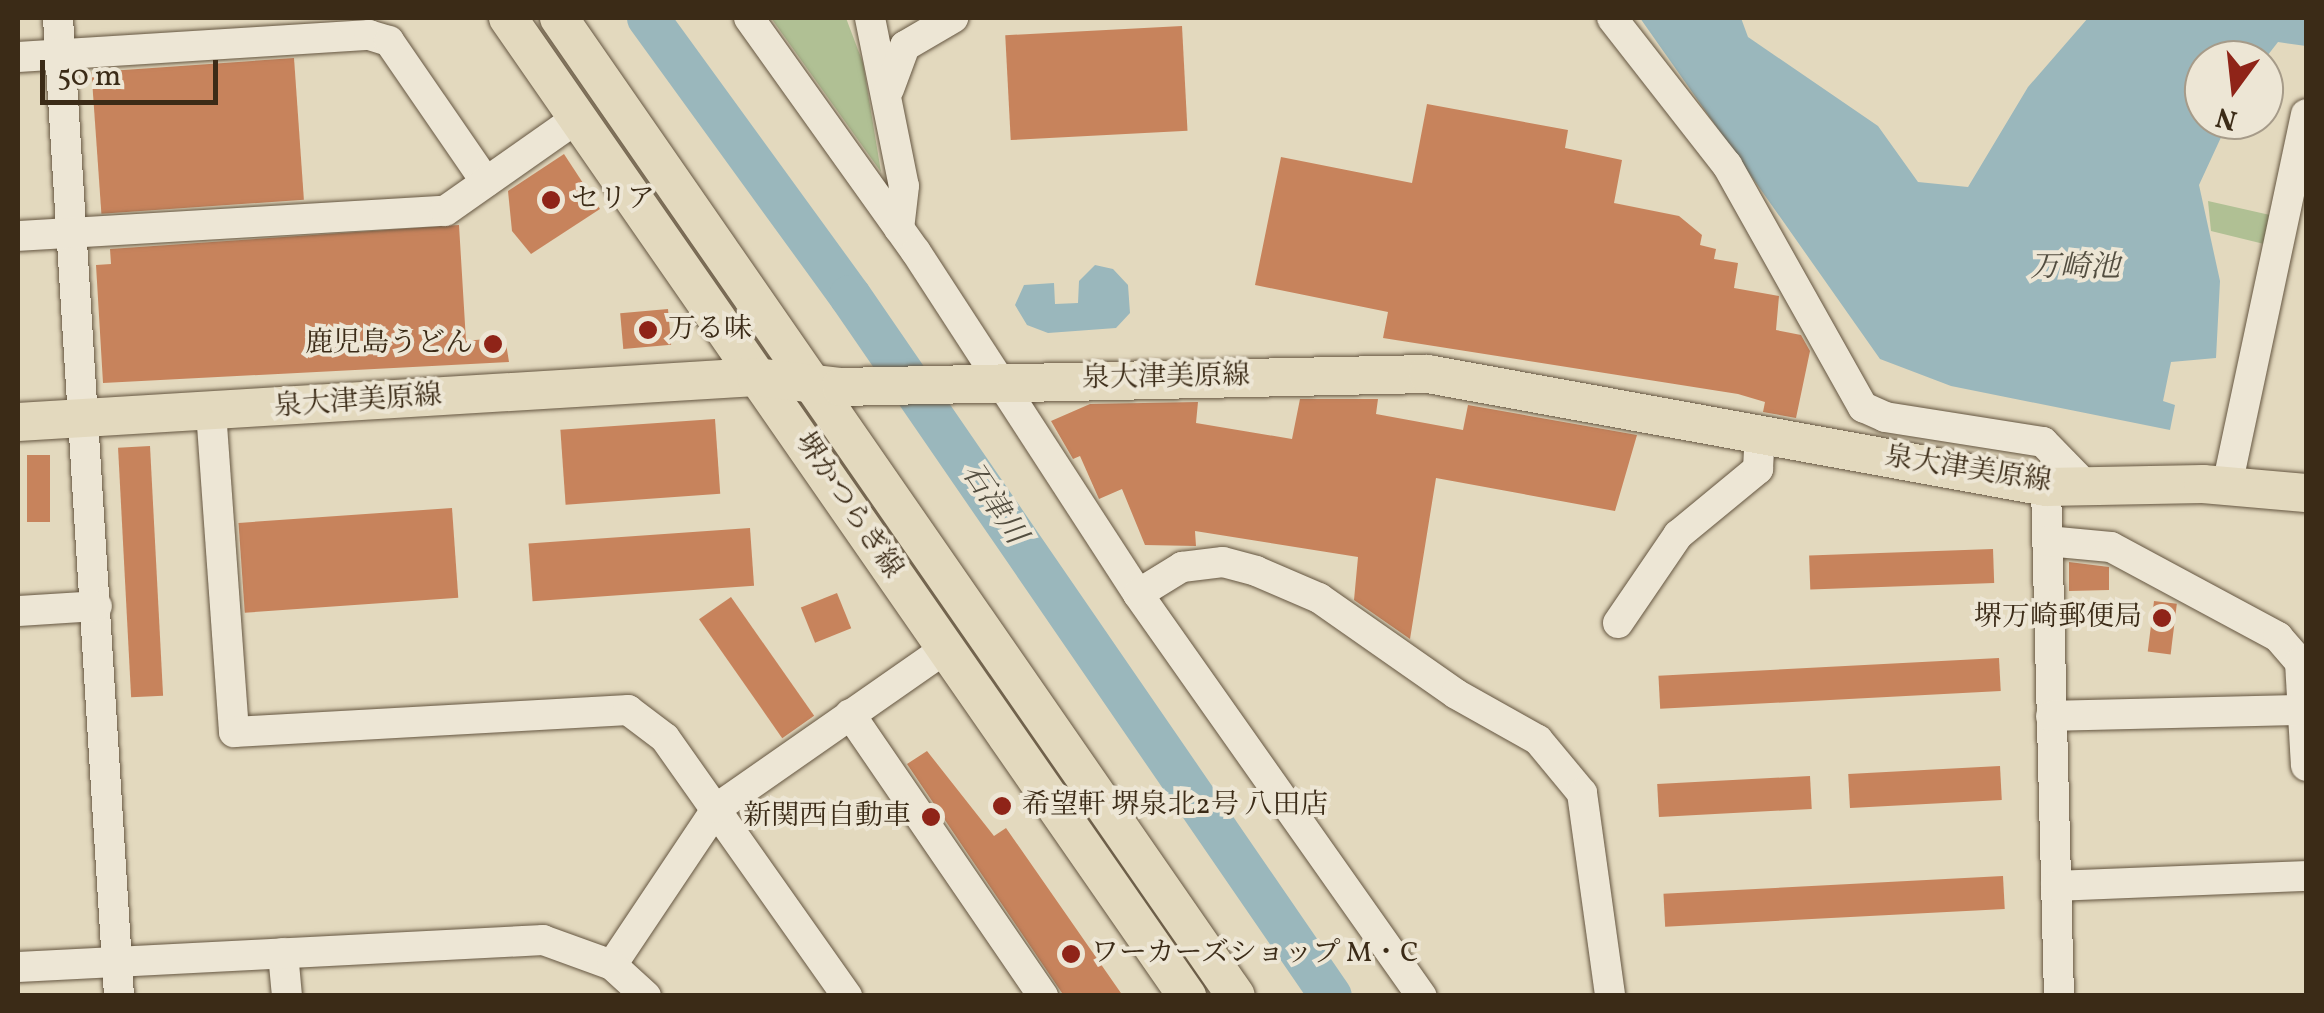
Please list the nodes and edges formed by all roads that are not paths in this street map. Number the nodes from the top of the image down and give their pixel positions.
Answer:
1 (58, 18) edge
2 (508, 18) edge
3 (559, 18) edge
4 (749, 18) edge
5 (870, 18) edge
6 (953, 18) edge
7 (1612, 18) edge
8 (56, 54) junction
9 (18, 57) edge
10 (888, 93) junction
11 (2306, 114) edge
12 (576, 119) junction
13 (486, 182) junction
14 (898, 229) junction
15 (70, 232) junction
16 (18, 236) edge
17 (756, 377) junction
18 (986, 382) junction
19 (829, 385) junction
20 (210, 410) junction
21 (82, 418) junction
22 (18, 422) edge
23 (1760, 436) junction
24 (2084, 483) junction
25 (2046, 486) junction
26 (2227, 486) junction
27 (2306, 494) edge
28 (2047, 542) junction
29 (1138, 594) junction
30 (96, 606) junction
31 (18, 610) edge
32 (1618, 623) dead end
33 (945, 649) junction
34 (2303, 710) junction
35 (850, 714) junction
36 (2052, 716) junction
37 (2306, 766) edge
38 (717, 808) junction
39 (2306, 876) edge
40 (2056, 886) junction
41 (284, 952) junction
42 (119, 960) junction
43 (612, 964) junction
44 (18, 966) edge
45 (119, 996) edge
46 (286, 996) edge
47 (646, 996) edge
48 (847, 996) edge
49 (1043, 996) edge
50 (1186, 996) edge
51 (1236, 996) edge
52 (1422, 996) edge
53 (1610, 996) edge
54 (2059, 996) edge

1 - 8 street
2 - 12 main road, 堺かつらぎ線
3 - 19 main road, 堺かつらぎ線
4 - 14 street
5 - 10 street
6 - 10 street
7 - 24 street
8 - 9 street
8 - 13 street
8 - 15 street
10 - 14 street
11 - 26 street
12 - 13 street
12 - 17 main road, 堺かつらぎ線
13 - 15 street
14 - 18 street
15 - 16 street
15 - 21 street
17 - 19 main road, 泉大津美原線
17 - 20 main road, 泉大津美原線
17 - 33 main road, 堺かつらぎ線
18 - 19 main road, 泉大津美原線
18 - 23 main road, 泉大津美原線
18 - 29 street
19 - 51 main road, 堺かつらぎ線
20 - 21 main road, 泉大津美原線
20 - 38 street
21 - 22 main road, 泉大津美原線
21 - 30 street
23 - 25 main road, 泉大津美原線
23 - 32 street
24 - 25 main road, 泉大津美原線
24 - 26 main road, 泉大津美原線
25 - 28 street
26 - 27 main road, 泉大津美原線
28 - 34 street
28 - 36 street
29 - 52 street
29 - 53 street
30 - 31 street
30 - 42 street
33 - 35 street
33 - 50 main road, 堺かつらぎ線
34 - 36 street
34 - 37 street
35 - 38 street
35 - 49 street
36 - 40 street
38 - 43 street
38 - 48 street
39 - 40 street
40 - 54 street
41 - 42 street
41 - 43 street
41 - 46 street
42 - 44 street
42 - 45 street
43 - 47 street

